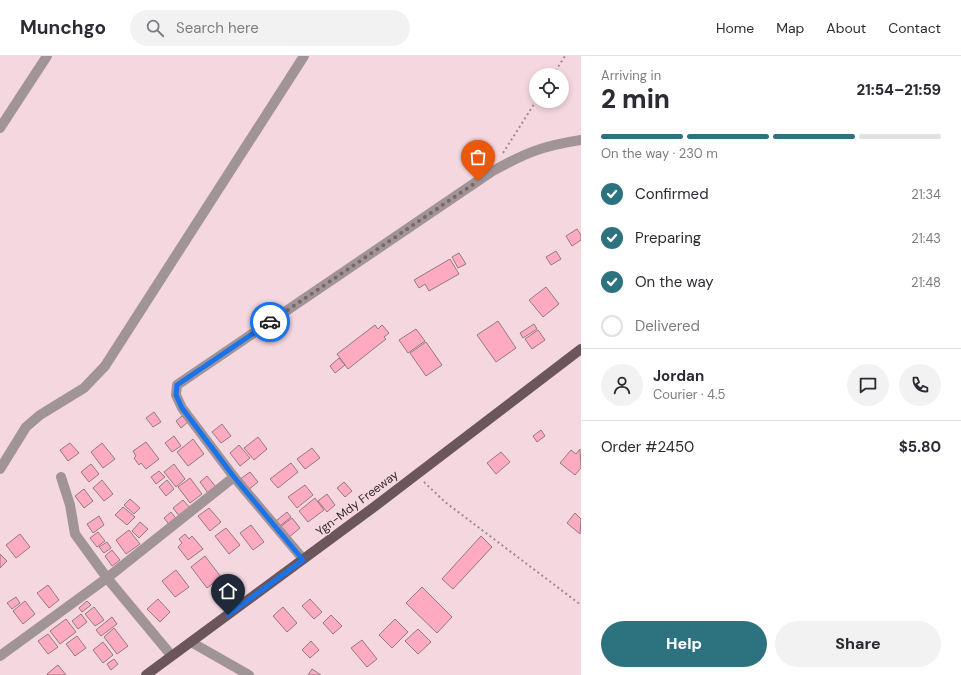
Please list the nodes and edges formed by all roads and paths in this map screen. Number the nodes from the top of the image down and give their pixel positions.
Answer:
1 (47, 56) edge
2 (304, 56) edge
3 (565, 56) edge
4 (557, 68) edge
5 (532, 108) edge
6 (0, 128) edge
7 (581, 140) edge
8 (491, 172) junction
9 (581, 349) edge
10 (0, 469) edge
11 (416, 474) junction
12 (61, 477) dead end
13 (234, 477) junction
14 (303, 560) junction
15 (107, 578) junction
16 (581, 605) edge
17 (191, 642) junction
18 (171, 655) junction
19 (0, 656) edge
20 (146, 675) edge
21 (249, 675) edge

1 - 6 street
2 - 10 street
3 - 4 path
5 - 8 path
7 - 8 street
8 - 13 street
9 - 11 main road, Ygn-Mdy Freeway
11 - 14 main road, Ygn-Mdy Freeway
11 - 16 path
12 - 15 street
13 - 14 street
13 - 15 street
14 - 17 main road, Ygn-Mdy Freeway
15 - 18 street
15 - 19 street
17 - 18 main road, Ygn-Mdy Freeway
17 - 21 street
18 - 20 main road, Ygn-Mdy Freeway

